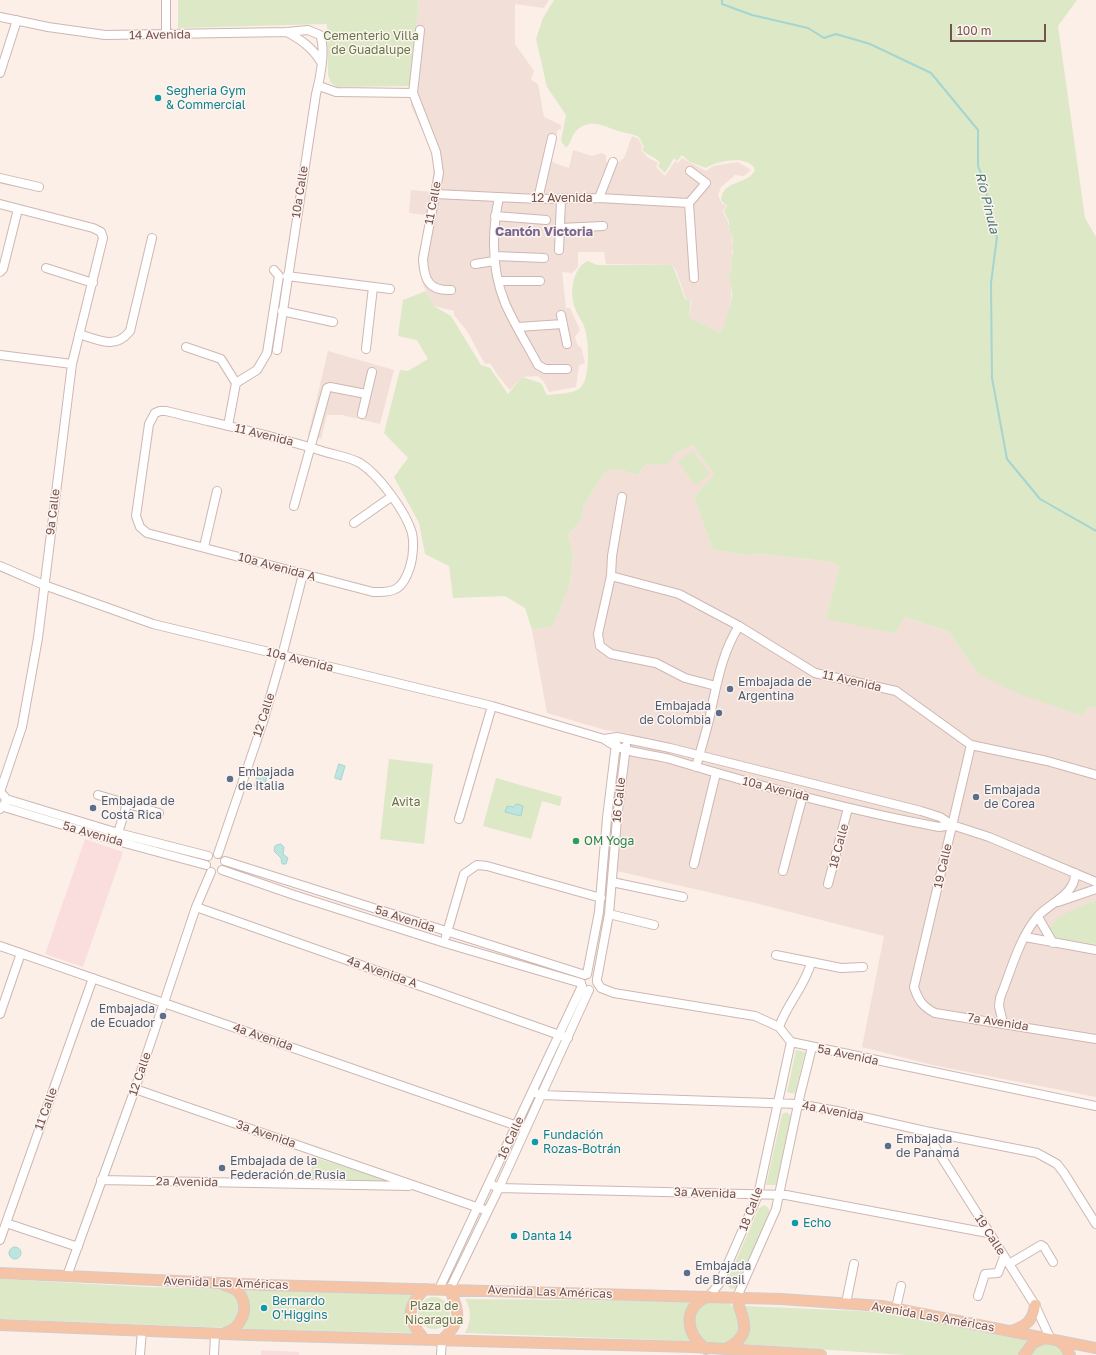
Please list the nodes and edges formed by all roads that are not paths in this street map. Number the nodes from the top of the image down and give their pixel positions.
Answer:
1 (166, 0) edge
2 (0, 17) edge
3 (17, 20) junction
4 (420, 30) dead end
5 (287, 32) junction
6 (166, 34) junction
7 (320, 35) joint
8 (3, 54) edge
9 (321, 62) junction
10 (0, 73) edge
11 (318, 86) junction
12 (413, 93) junction
13 (552, 138) dead end
14 (613, 162) dead end
15 (690, 171) dead end
16 (0, 178) edge
17 (39, 187) dead end
18 (436, 194) junction
19 (499, 197) junction
20 (599, 198) junction
21 (538, 199) junction
22 (561, 200) junction
23 (689, 203) junction
24 (0, 204) edge
25 (18, 209) junction
26 (495, 216) junction
27 (546, 220) dead end
28 (604, 226) dead end
29 (560, 228) junction
30 (152, 238) dead end
31 (559, 250) dead end
32 (495, 258) junction
33 (544, 258) dead end
34 (475, 264) dead end
35 (46, 268) dead end
36 (274, 270) dead end
37 (0, 272) edge
38 (287, 276) junction
39 (694, 278) dead end
40 (499, 281) junction
41 (540, 281) dead end
42 (93, 283) junction
43 (373, 287) junction
44 (390, 289) dead end
45 (451, 290) dead end
46 (282, 311) junction
47 (561, 315) dead end
48 (333, 322) dead end
49 (563, 324) junction
50 (518, 327) junction
51 (79, 334) junction
52 (567, 344) dead end
53 (186, 347) dead end
54 (366, 349) dead end
55 (277, 350) dead end
56 (0, 355) edge
57 (72, 364) junction
58 (567, 369) dead end
59 (372, 372) dead end
60 (236, 383) junction
61 (366, 394) junction
62 (362, 414) dead end
63 (228, 426) junction
64 (310, 447) junction
65 (217, 491) dead end
66 (391, 497) junction
67 (622, 497) dead end
68 (294, 506) dead end
69 (354, 523) dead end
70 (140, 527) joint
71 (204, 547) junction
72 (0, 566) edge
73 (303, 574) junction
74 (408, 574) joint
75 (611, 576) junction
76 (44, 585) junction
77 (739, 626) junction
78 (282, 656) junction
79 (716, 686) junction
80 (492, 706) junction
81 (592, 736) junction
82 (617, 737) junction
83 (627, 739) junction
84 (604, 740) junction
85 (971, 745) junction
86 (615, 748) junction
87 (626, 750) junction
88 (699, 755) junction
89 (614, 763) junction
90 (696, 767) junction
91 (716, 774) junction
92 (1096, 775) edge
93 (840, 789) junction
94 (0, 792) edge
95 (98, 795) dead end
96 (803, 795) junction
97 (127, 804) junction
98 (836, 804) junction
99 (3, 805) edge
100 (848, 808) junction
101 (159, 813) dead end
102 (459, 819) dead end
103 (952, 825) junction
104 (118, 833) junction
105 (218, 854) junction
106 (208, 856) junction
107 (225, 861) junction
108 (694, 864) dead end
109 (208, 869) junction
110 (222, 870) junction
111 (784, 871) dead end
112 (1075, 873) junction
113 (612, 882) junction
114 (1096, 882) edge
115 (828, 884) dead end
116 (1096, 889) edge
117 (683, 897) dead end
118 (601, 898) junction
119 (1056, 903) junction
120 (196, 907) junction
121 (609, 914) junction
122 (1038, 917) junction
123 (654, 925) dead end
124 (447, 932) junction
125 (1025, 937) junction
126 (445, 943) junction
127 (1053, 943) junction
128 (0, 946) edge
129 (1096, 950) edge
130 (21, 953) junction
131 (776, 955) dead end
132 (812, 963) junction
133 (863, 967) dead end
134 (93, 978) junction
135 (589, 982) junction
136 (914, 987) joint
137 (165, 1002) junction
138 (0, 1014) edge
139 (1003, 1022) junction
140 (779, 1027) junction
141 (560, 1035) junction
142 (568, 1038) junction
143 (1096, 1039) edge
144 (791, 1042) junction
145 (812, 1047) junction
146 (135, 1089) junction
147 (533, 1092) junction
148 (541, 1095) junction
149 (779, 1102) junction
150 (798, 1104) junction
151 (1096, 1106) edge
152 (517, 1125) junction
153 (526, 1129) junction
154 (925, 1132) junction
155 (101, 1180) junction
156 (490, 1184) junction
157 (418, 1186) junction
158 (499, 1188) junction
159 (779, 1194) junction
160 (758, 1195) junction
161 (479, 1207) junction
162 (488, 1211) junction
163 (6, 1223) junction
164 (1096, 1224) edge
165 (988, 1233) junction
166 (0, 1240) edge
167 (78, 1247) junction
168 (1006, 1261) junction
169 (1053, 1262) dead end
170 (854, 1264) dead end
171 (0, 1273) edge
172 (68, 1276) junction
173 (219, 1283) junction
174 (901, 1286) dead end
175 (425, 1289) junction
176 (439, 1289) junction
177 (450, 1289) junction
178 (709, 1296) junction
179 (978, 1296) dead end
180 (737, 1297) junction
181 (846, 1303) junction
182 (1035, 1305) junction
183 (896, 1308) junction
184 (0, 1325) edge
185 (21, 1325) junction
186 (0, 1330) edge
187 (142, 1330) junction
188 (1011, 1331) junction
189 (218, 1334) junction
190 (424, 1339) junction
191 (442, 1340) junction
192 (1051, 1340) junction
193 (1096, 1348) edge
194 (708, 1351) edge
195 (725, 1352) edge
196 (140, 1355) edge
197 (214, 1355) edge
198 (441, 1355) edge
199 (821, 1355) edge
200 (1024, 1355) edge
201 (1070, 1355) edge

1 - 6 street
2 - 3 street, 14 Avenida
3 - 6 street, 14 Avenida
3 - 8 street
4 - 12 street, 11 Calle
5 - 6 street, 14 Avenida
5 - 7 street, 14 Avenida
5 - 9 street
7 - 9 street, 10a Calle
8 - 10 street
9 - 11 street, 10a Calle
11 - 12 street
11 - 38 street, 10a Calle
12 - 18 street, 11 Calle
13 - 21 street
14 - 20 street
15 - 23 street
16 - 17 street
18 - 19 street, 12 Avenida
18 - 45 street, 11 Calle
19 - 21 street, 12 Avenida
19 - 26 street
20 - 22 street, 12 Avenida
20 - 23 street, 12 Avenida
21 - 22 street, 12 Avenida
22 - 29 street
23 - 39 street
24 - 25 street
25 - 37 street
25 - 42 street, 9a Calle
26 - 27 street
26 - 32 street
28 - 29 street
29 - 31 street
30 - 51 street
32 - 33 street
32 - 34 street
32 - 40 street
35 - 42 street
36 - 60 street
38 - 43 street
38 - 46 street, 10a Calle
40 - 41 street
40 - 50 street
42 - 51 street, 9a Calle
43 - 44 street
43 - 54 street
46 - 48 street
46 - 55 street, 10a Calle
47 - 49 street
49 - 50 street
49 - 52 street
50 - 58 street
51 - 57 street, 9a Calle
53 - 60 street
56 - 57 street
57 - 76 street, 9a Calle
59 - 61 street
60 - 63 street
61 - 62 street
61 - 64 street
63 - 64 street, 11 Avenida
63 - 70 street, 11 Avenida
64 - 66 street, 11 Avenida
64 - 68 street
65 - 71 street
66 - 69 street
66 - 74 street, 11 Avenida
67 - 75 street
70 - 71 street, 10a Avenida A
71 - 73 street, 10a Avenida A
72 - 76 street, 10a Avenida
73 - 74 street, 10a Avenida A
73 - 78 street, 12 Calle
75 - 77 street, 11 Avenida
75 - 79 street
76 - 78 street, 10a Avenida
76 - 94 street, 9a Calle
77 - 79 street
77 - 85 street, 11 Avenida
78 - 80 street, 10a Avenida
78 - 105 street, 12 Calle
79 - 88 street
80 - 81 street, 10a Avenida
80 - 102 street
81 - 84 street, 10a Avenida
81 - 89 street
82 - 83 street, 10a Avenida
82 - 84 street, 10a Avenida
82 - 86 street, 16 Calle
83 - 87 street, 16 Calle
83 - 88 street, 10a Avenida
84 - 86 street, 10a Avenida
85 - 92 street, 11 Avenida
85 - 103 street, 19 Calle
86 - 87 street, 10a Avenida
86 - 89 street, 16 Calle
87 - 90 street, 10a Avenida
87 - 113 street, 16 Calle
88 - 90 street
88 - 93 street, 10a Avenida
89 - 118 street, 16 Calle
90 - 91 street, 10a Avenida
91 - 96 street, 10a Avenida
91 - 108 street
93 - 98 street
93 - 103 street, 10a Avenida
94 - 99 street
95 - 97 street
96 - 98 street, 10a Avenida
96 - 111 street
97 - 101 street
97 - 104 street
98 - 100 street, 10a Avenida
99 - 104 street, 5a Avenida
99 - 109 street, 5a Avenida
100 - 103 street, 10a Avenida
100 - 115 street, 18 Calle
103 - 112 street, 10a Avenida
103 - 136 street, 19 Calle
104 - 106 street, 5a Avenida
105 - 106 street
105 - 107 street
106 - 109 street
107 - 110 street
107 - 124 street, 5a Avenida
109 - 110 street
109 - 120 street, 12 Calle
110 - 126 street, 5a Avenida
112 - 114 street, 10a Avenida
112 - 119 street
113 - 117 street
113 - 121 street, 16 Calle
116 - 119 street
118 - 124 street
118 - 135 street, 16 Calle
119 - 122 street
120 - 137 street, 12 Calle
120 - 141 street, 4a Avenida A
121 - 123 street
121 - 135 street, 16 Calle
122 - 125 street
122 - 127 street
124 - 126 street
124 - 135 street, 5a Avenida
125 - 127 street
125 - 139 street
126 - 135 street, 5a Avenida
127 - 129 street
128 - 130 street, 4a Avenida
130 - 134 street, 4a Avenida
130 - 138 street
131 - 132 street
132 - 133 street
132 - 140 street
134 - 137 street, 4a Avenida
134 - 163 street, 11 Calle
135 - 140 street, 5a Avenida
135 - 141 street, 16 Calle
135 - 142 street, 16 Calle
136 - 139 street, 7a Avenida
137 - 146 street, 12 Calle
137 - 152 street, 4a Avenida
139 - 143 street, 7a Avenida
140 - 144 street, 5a Avenida
141 - 142 street, 4a Avenida A
141 - 147 street, 16 Calle
142 - 148 street, 16 Calle
144 - 145 street, 5a Avenida
144 - 149 street, 18 Calle
145 - 150 street, 18 Calle
145 - 151 street, 5a Avenida
146 - 155 street, 12 Calle
146 - 157 street, 3a Avenida
147 - 148 street, 4a Avenida
147 - 152 street, 16 Calle
148 - 149 street, 4a Avenida
148 - 153 street, 16 Calle
149 - 150 street, 4a Avenida
149 - 160 street, 18 Calle
150 - 154 street, 4a Avenida
150 - 159 street, 18 Calle
152 - 153 street, 4a Avenida
152 - 156 street, 16 Calle
153 - 158 street, 16 Calle
154 - 164 street, 4a Avenida
154 - 165 street, 19 Calle
155 - 157 street, 2a Avenida
155 - 167 street, 12 Calle
156 - 158 street, 3a Avenida
156 - 161 street, 16 Calle
157 - 161 street, 3a Avenida
158 - 160 street, 3a Avenida
158 - 162 street, 16 Calle
159 - 160 street, 3a Avenida
159 - 165 street, 3a Avenida
159 - 180 street, 18 Calle
160 - 178 street, 18 Calle
161 - 162 street, 3a Avenida
161 - 176 street, 16 Calle
162 - 177 street, 16 Calle
163 - 166 street, 11 Calle
163 - 167 street
165 - 168 street, 19 Calle
167 - 172 street, 12 Calle
168 - 169 street
168 - 179 street
168 - 182 street, 19 Calle
170 - 181 street
171 - 172 main road, Avenida Las Américas
172 - 173 main road, Avenida Las Américas
173 - 175 main road, Avenida Las Américas
173 - 189 main road
174 - 183 street
175 - 176 main road, Avenida Las Américas
175 - 190 main road
176 - 177 main road, Avenida Las Américas
177 - 178 main road, Avenida Las Américas
177 - 191 main road
178 - 180 main road, Avenida Las Américas
178 - 194 main road, 18 Calle
180 - 181 main road, Avenida Las Américas
180 - 195 main road
181 - 183 main road, Avenida Las Américas
182 - 188 main road
182 - 192 street, 19 Calle
183 - 188 main road, Avenida Las Américas
184 - 185 main road
185 - 186 main road
185 - 187 main road
187 - 189 main road
187 - 196 street
188 - 192 main road, Avenida Las Américas
189 - 190 main road
189 - 197 street
190 - 191 main road
191 - 194 main road
191 - 198 street
192 - 193 main road, Avenida Las Américas
192 - 200 main road
192 - 201 main road
194 - 195 main road
195 - 199 main road

